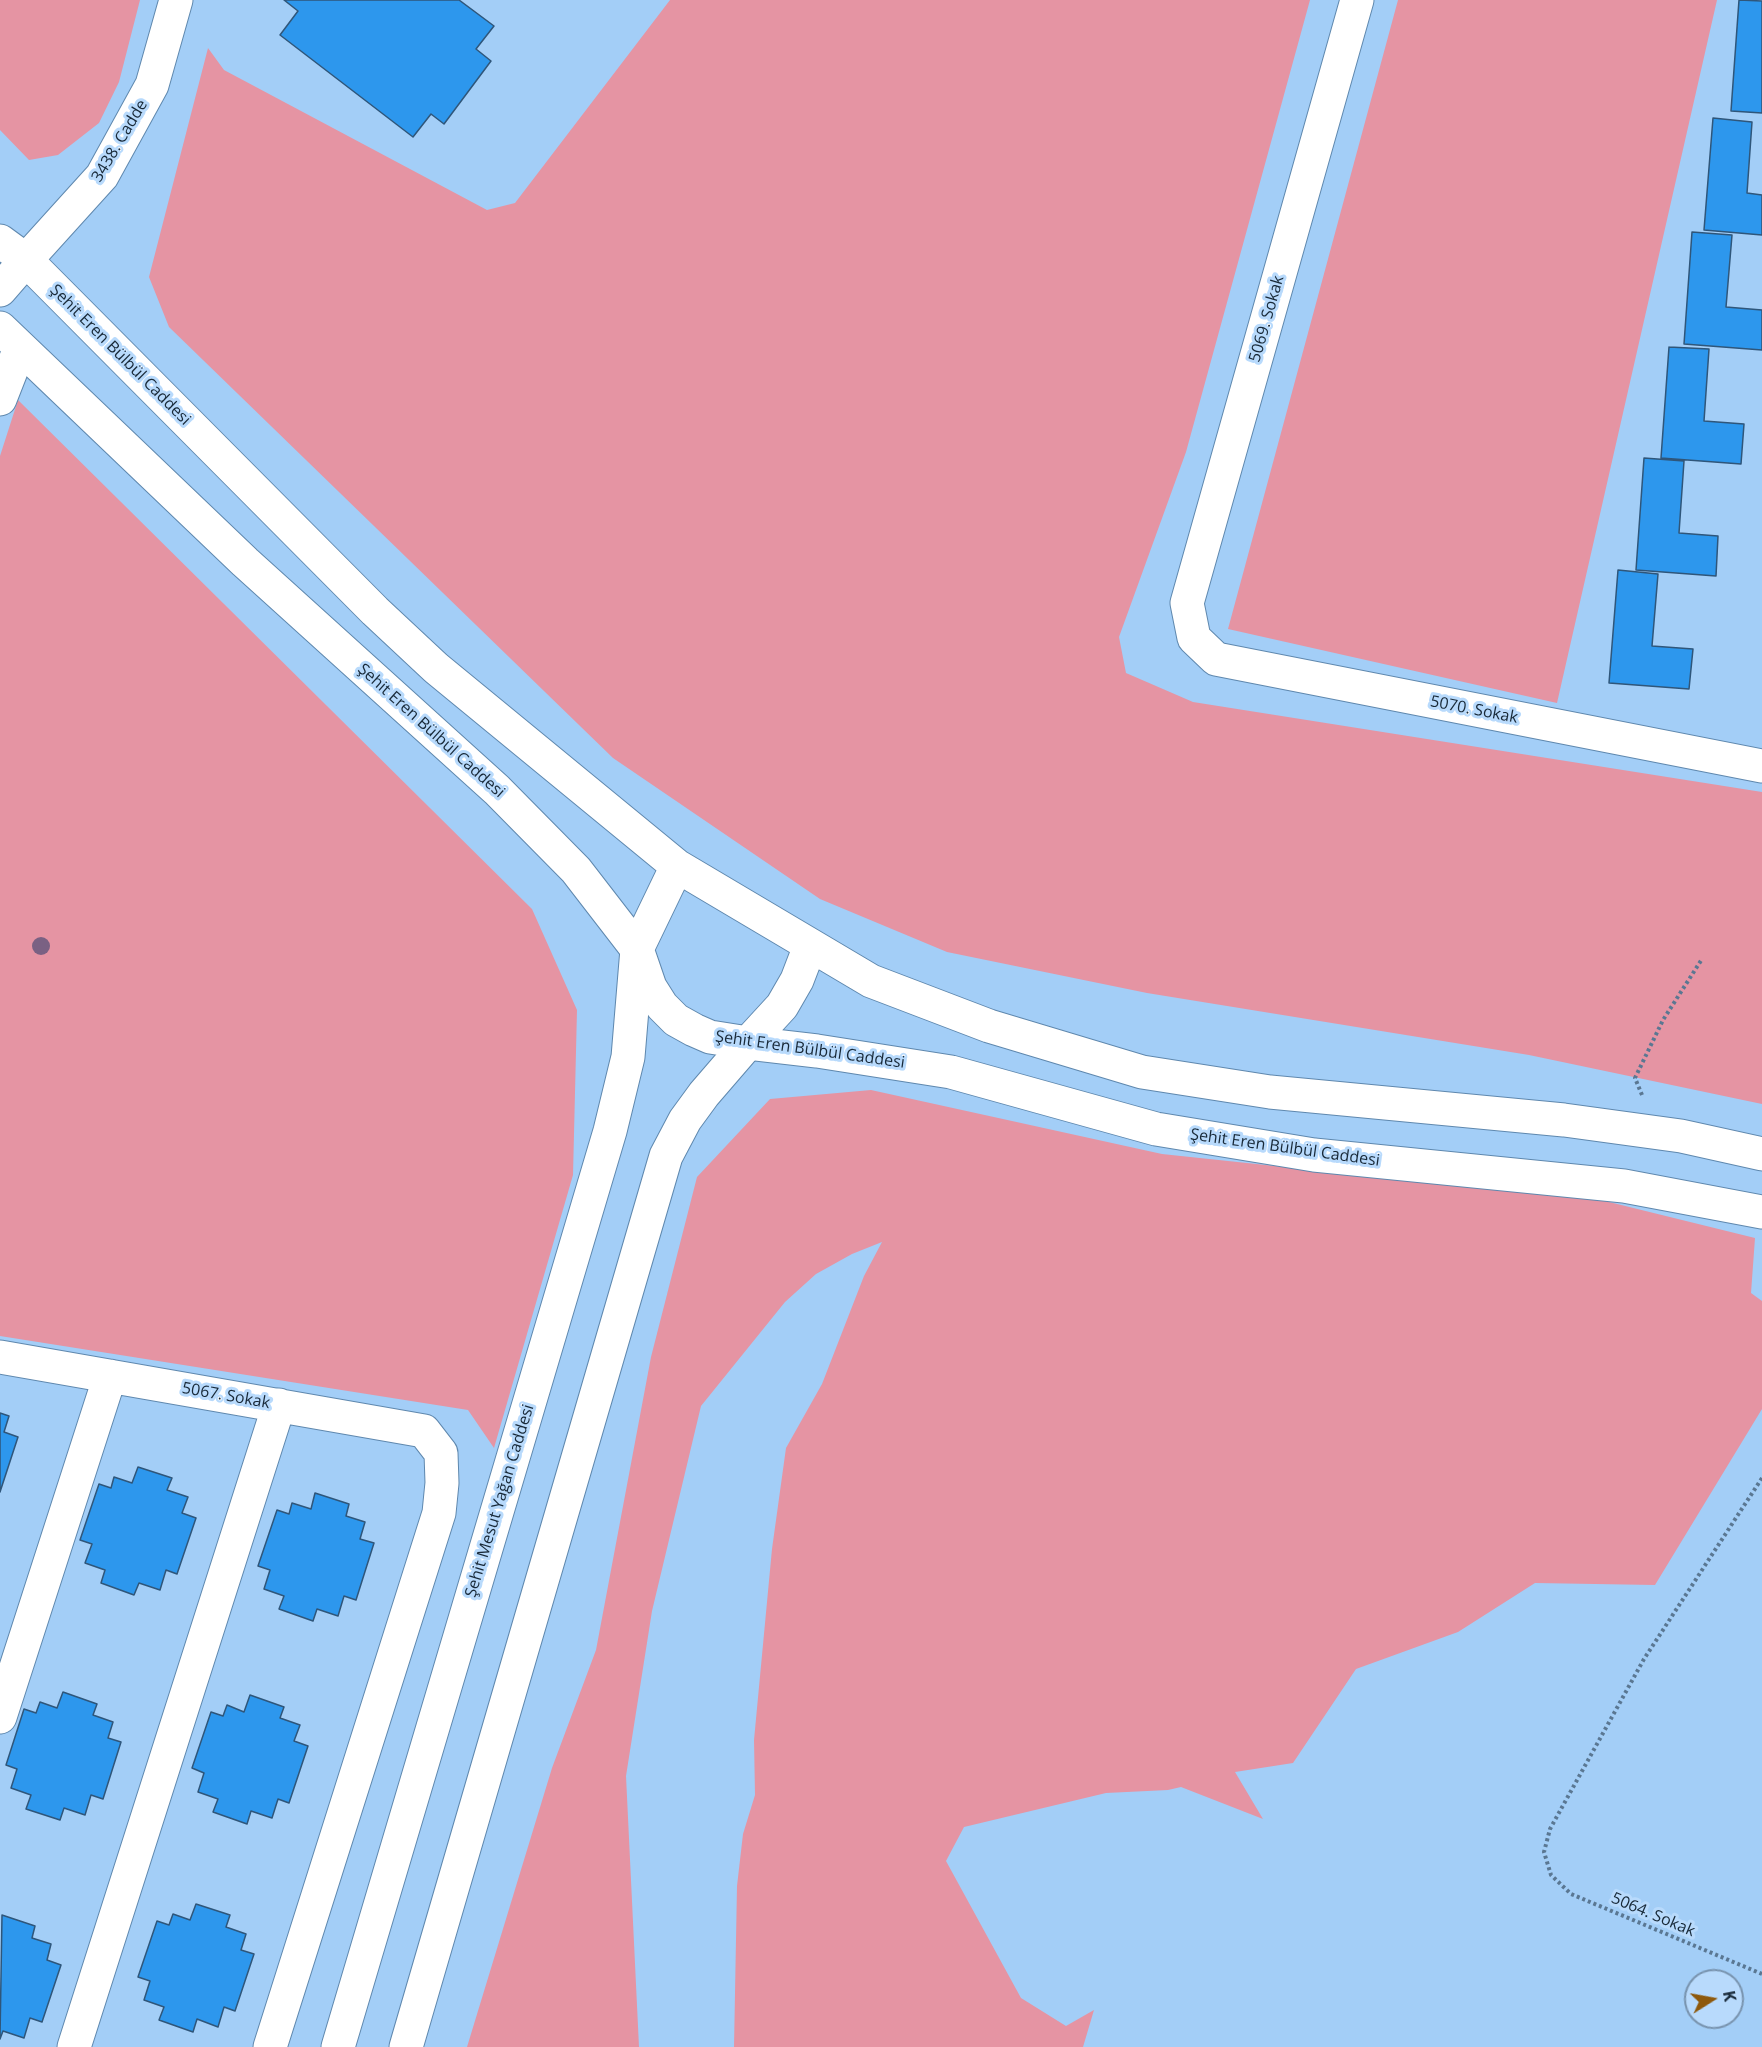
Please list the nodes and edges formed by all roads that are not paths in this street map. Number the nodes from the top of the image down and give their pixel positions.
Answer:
1 (176, 0) edge
2 (1357, 0) edge
3 (0, 241) edge
4 (26, 260) junction
5 (0, 290) edge
6 (10, 338) edge
7 (0, 399) edge
8 (1194, 638) joint
9 (1762, 766) edge
10 (677, 866) junction
11 (810, 946) junction
12 (638, 949) junction
13 (748, 1043) junction
14 (1762, 1154) edge
15 (1762, 1212) edge
16 (0, 1357) edge
17 (110, 1376) junction
18 (279, 1405) junction
19 (0, 1717) edge
20 (74, 2047) edge
21 (270, 2047) edge
22 (338, 2047) edge
23 (406, 2047) edge

1 - 4 street, 3438. Cadde
2 - 8 street, 5069. Sokak
3 - 4 street, Şehit Eren Bülbül Caddesi
4 - 5 street, 3438. Cadde
4 - 10 street, Şehit Eren Bülbül Caddesi
6 - 7 street
6 - 12 street, Şehit Eren Bülbül Caddesi
8 - 9 street, 5070. Sokak
10 - 11 street, Şehit Eren Bülbül Caddesi
10 - 12 street, Şehit Mesut Yağan Caddesi
11 - 13 street
11 - 14 street, Şehit Eren Bülbül Caddesi
12 - 13 street, Şehit Eren Bülbül Caddesi
12 - 22 street, Şehit Mesut Yağan Caddesi
13 - 15 street, Şehit Eren Bülbül Caddesi
13 - 23 street
16 - 17 street, 5067. Sokak
17 - 18 street, 5067. Sokak
17 - 19 street
18 - 20 street
18 - 21 street, 5067. Sokak

